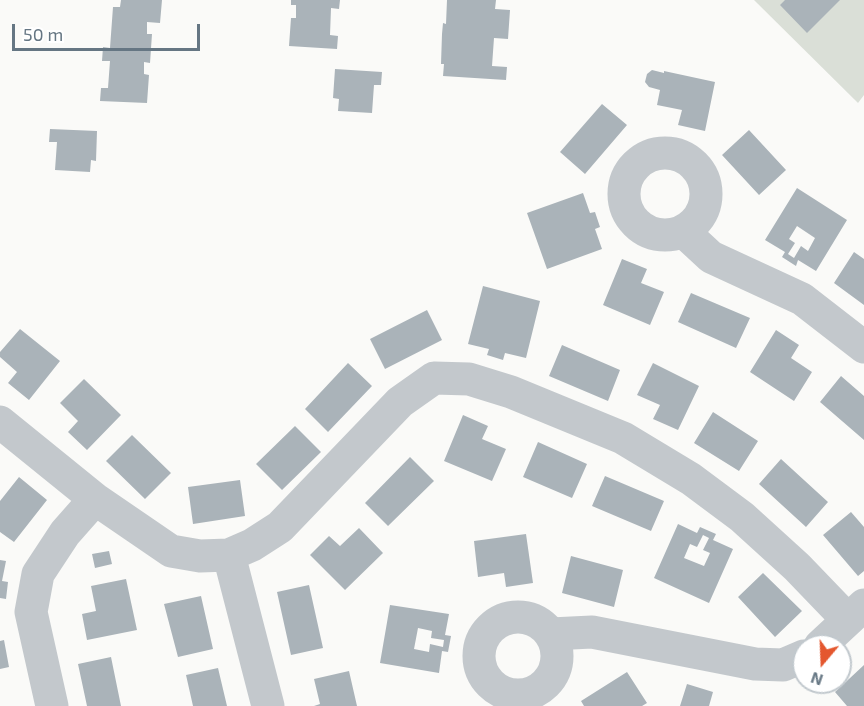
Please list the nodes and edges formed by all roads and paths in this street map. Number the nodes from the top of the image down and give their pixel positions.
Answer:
1 (684, 231) dead end
2 (864, 347) edge
3 (0, 422) edge
4 (95, 499) junction
5 (229, 555) junction
6 (856, 612) edge
7 (551, 634) dead end
8 (833, 634) edge
9 (792, 661) edge
10 (52, 706) edge
11 (268, 706) edge

1 - 2 street
3 - 4 street
4 - 5 street
4 - 10 street
5 - 6 street
5 - 11 street
6 - 8 street
7 - 9 street

